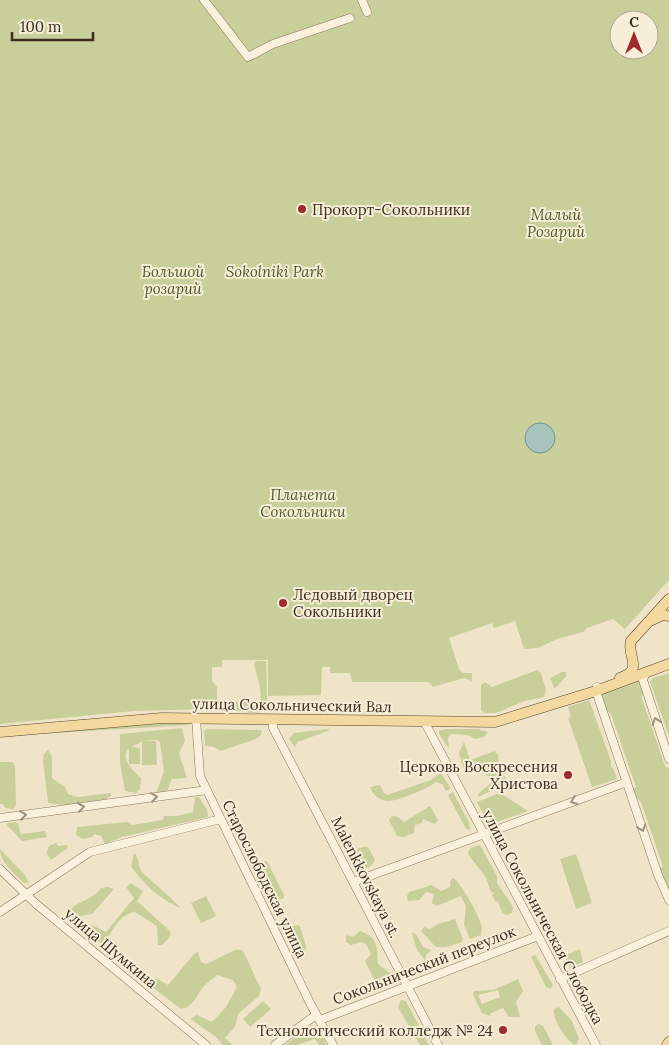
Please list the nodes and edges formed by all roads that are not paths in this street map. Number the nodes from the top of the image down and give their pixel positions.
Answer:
1 (204, 0) edge
2 (362, 0) edge
3 (366, 12) dead end
4 (350, 18) dead end
5 (669, 599) edge
6 (669, 616) edge
7 (649, 622) junction
8 (634, 638) junction
9 (669, 664) edge
10 (647, 676) junction
11 (600, 687) junction
12 (196, 718) junction
13 (273, 720) junction
14 (424, 721) junction
15 (0, 732) edge
16 (669, 759) edge
17 (627, 782) junction
18 (207, 790) junction
19 (0, 818) edge
20 (221, 819) junction
21 (484, 834) junction
22 (0, 869) edge
23 (353, 882) junction
24 (25, 894) junction
25 (669, 900) edge
26 (0, 912) edge
27 (669, 931) edge
28 (538, 936) junction
29 (560, 979) junction
30 (407, 986) junction
31 (318, 1017) junction
32 (206, 1045) edge
33 (275, 1045) edge
34 (333, 1045) edge
35 (438, 1045) edge
36 (596, 1045) edge

1 - 4 street
2 - 3 street
5 - 7 main road
6 - 7 main road
7 - 8 main road
8 - 10 main road
8 - 11 main road, улица Сокольнический Вал
9 - 10 main road, улица Сокольнический Вал
10 - 11 main road, улица Сокольнический Вал
16 -> 10 street
11 - 14 main road, улица Сокольнический Вал
11 - 17 street
12 - 13 main road, улица Сокольнический Вал
12 - 15 main road, улица Сокольнический Вал
12 - 18 street, Старослободская улица
13 - 14 main road, улица Сокольнический Вал
13 - 23 street, Malenkkovskaya st.
14 - 21 street, улица Сокольническая Слободка
17 -> 21 street
17 -> 25 street
19 -> 18 street
18 - 20 street, Старослободская улица
20 - 24 street
20 - 31 street, Старослободская улица
21 - 23 street
21 - 28 street, улица Сокольническая Слободка
22 - 24 street, улица Шумкина
23 - 30 street, Malenkkovskaya st.
24 - 26 street
24 - 32 street, улица Шумкина
27 - 29 street
28 - 29 street, улица Сокольническая Слободка
28 - 30 street, Сокольнический переулок
29 - 36 street, улица Сокольническая Слободка
30 - 31 street, Сокольнический переулок
30 - 35 street, Malenkkovskaya st.
31 - 33 street, Сокольнический переулок
31 - 34 street, Старослободская улица

